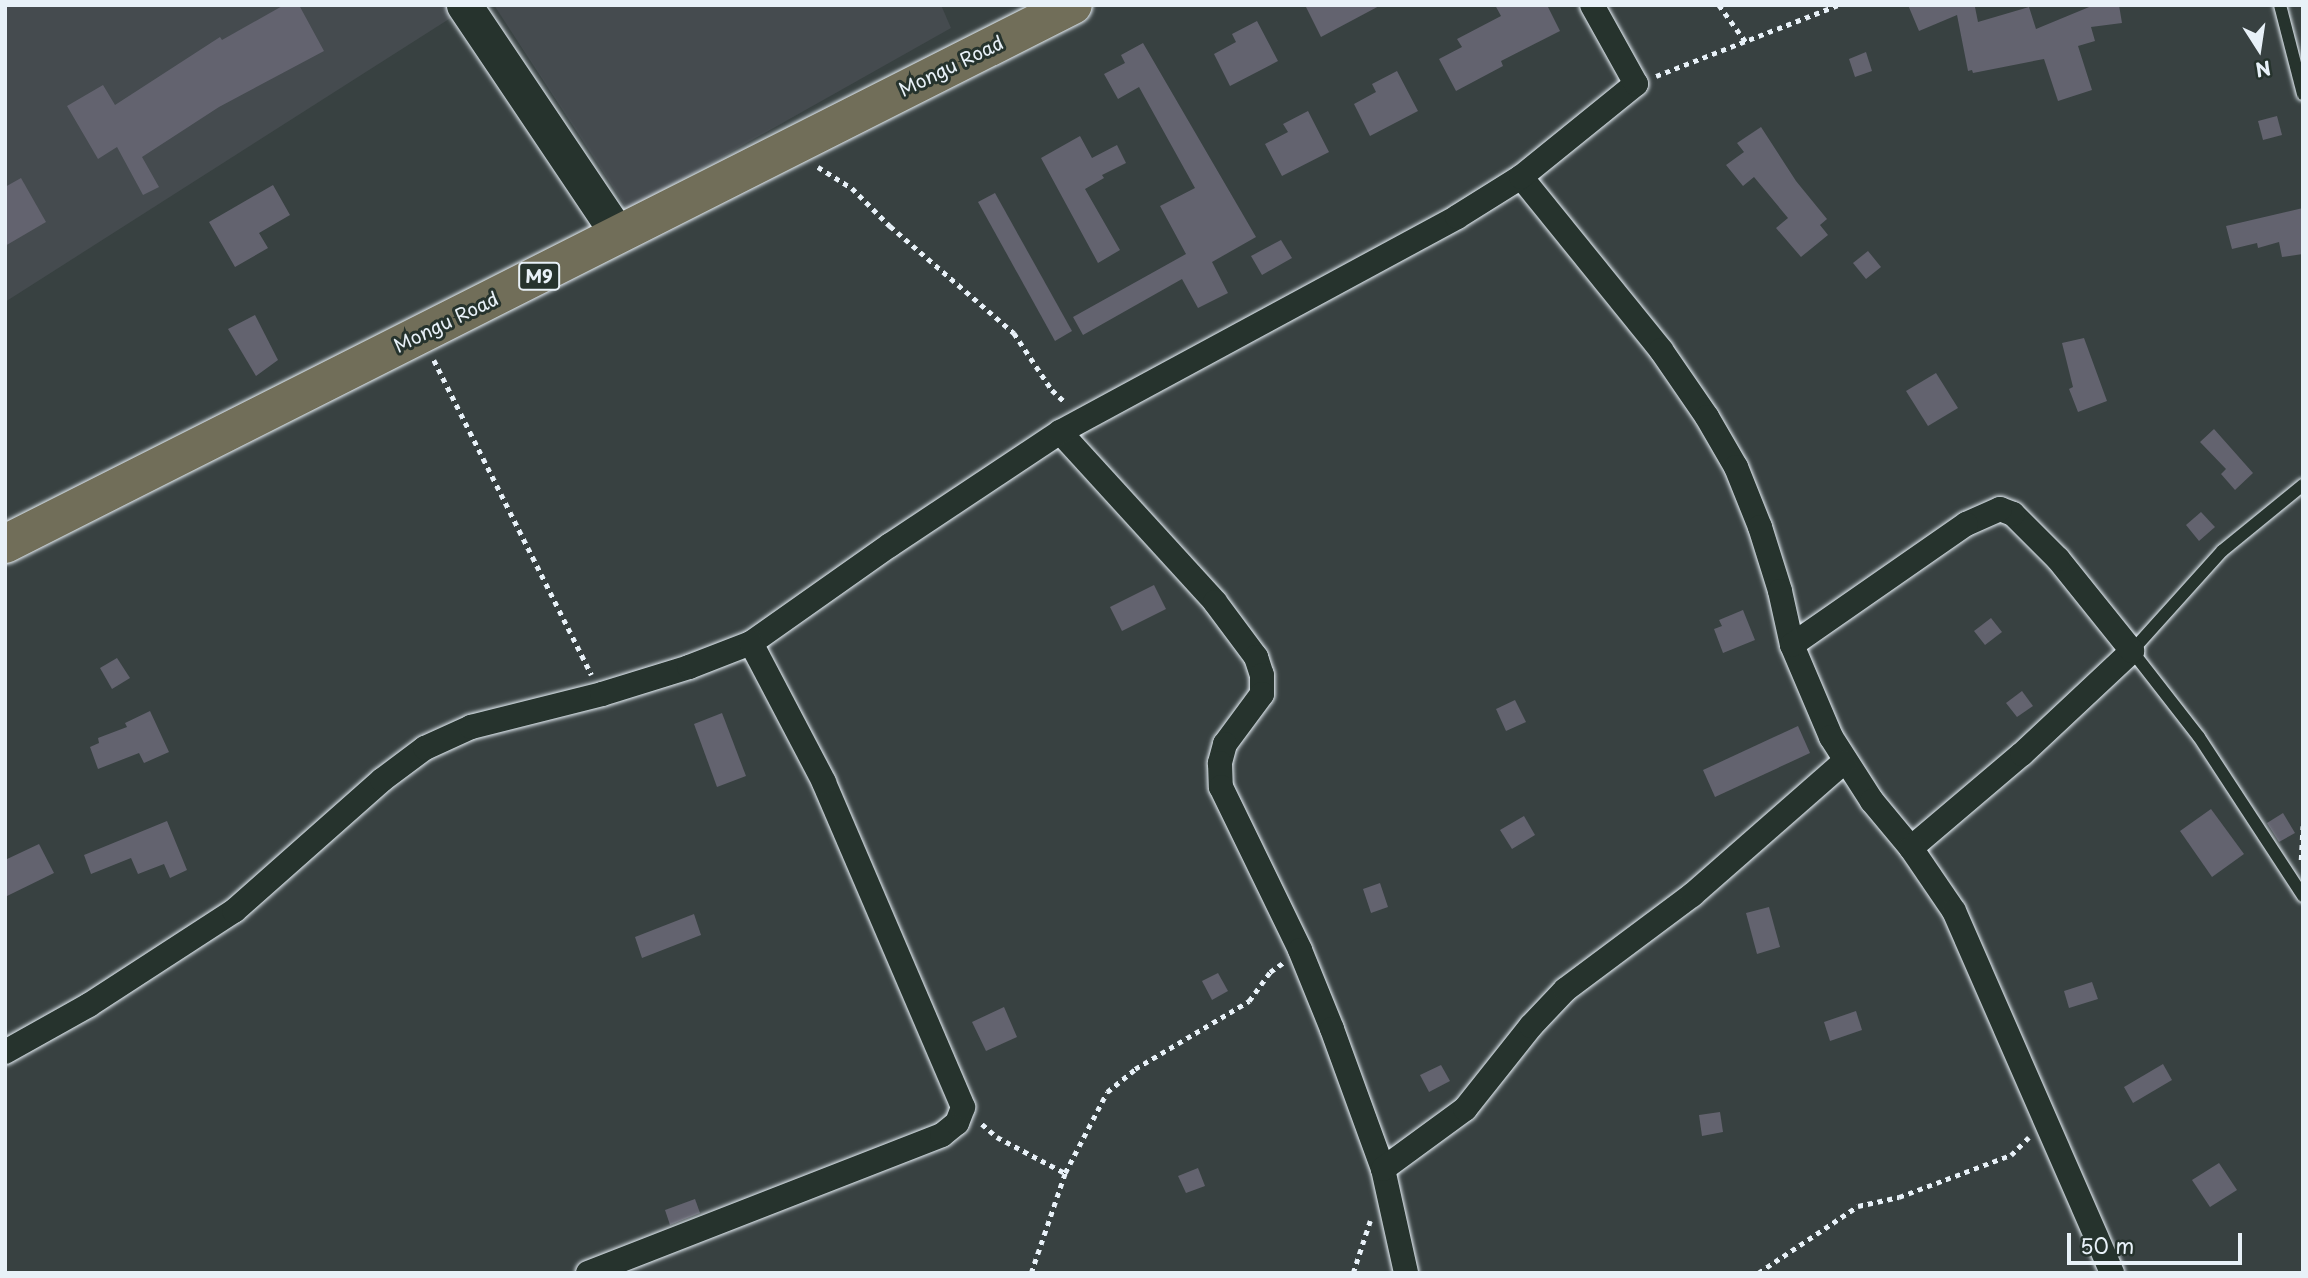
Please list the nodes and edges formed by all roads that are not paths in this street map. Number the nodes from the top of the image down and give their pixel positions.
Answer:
1 (464, 5) edge
2 (1073, 5) edge
3 (1592, 5) edge
4 (2280, 5) edge
5 (2303, 94) edge
6 (1521, 177) junction
7 (617, 233) junction
8 (1060, 432) junction
9 (2303, 485) edge
10 (5, 544) edge
11 (751, 643) junction
12 (1792, 645) junction
13 (2132, 651) junction
14 (1844, 762) junction
15 (1911, 848) junction
16 (2303, 896) edge
17 (5, 1052) edge
18 (1383, 1169) junction
19 (588, 1273) edge
20 (1406, 1273) edge
21 (2112, 1273) edge

1 - 7 street
2 - 7 main road, Mongu Road / M9
3 - 6 street
4 - 5 lane
6 - 8 street
6 - 12 street
7 - 10 main road, Mongu Road / M9
8 - 11 street
8 - 18 street
9 - 13 lane
11 - 17 street
11 - 19 street
12 - 13 street
12 - 14 street
13 - 15 street
13 - 16 lane
14 - 15 street
14 - 18 street
15 - 21 street
18 - 20 street

